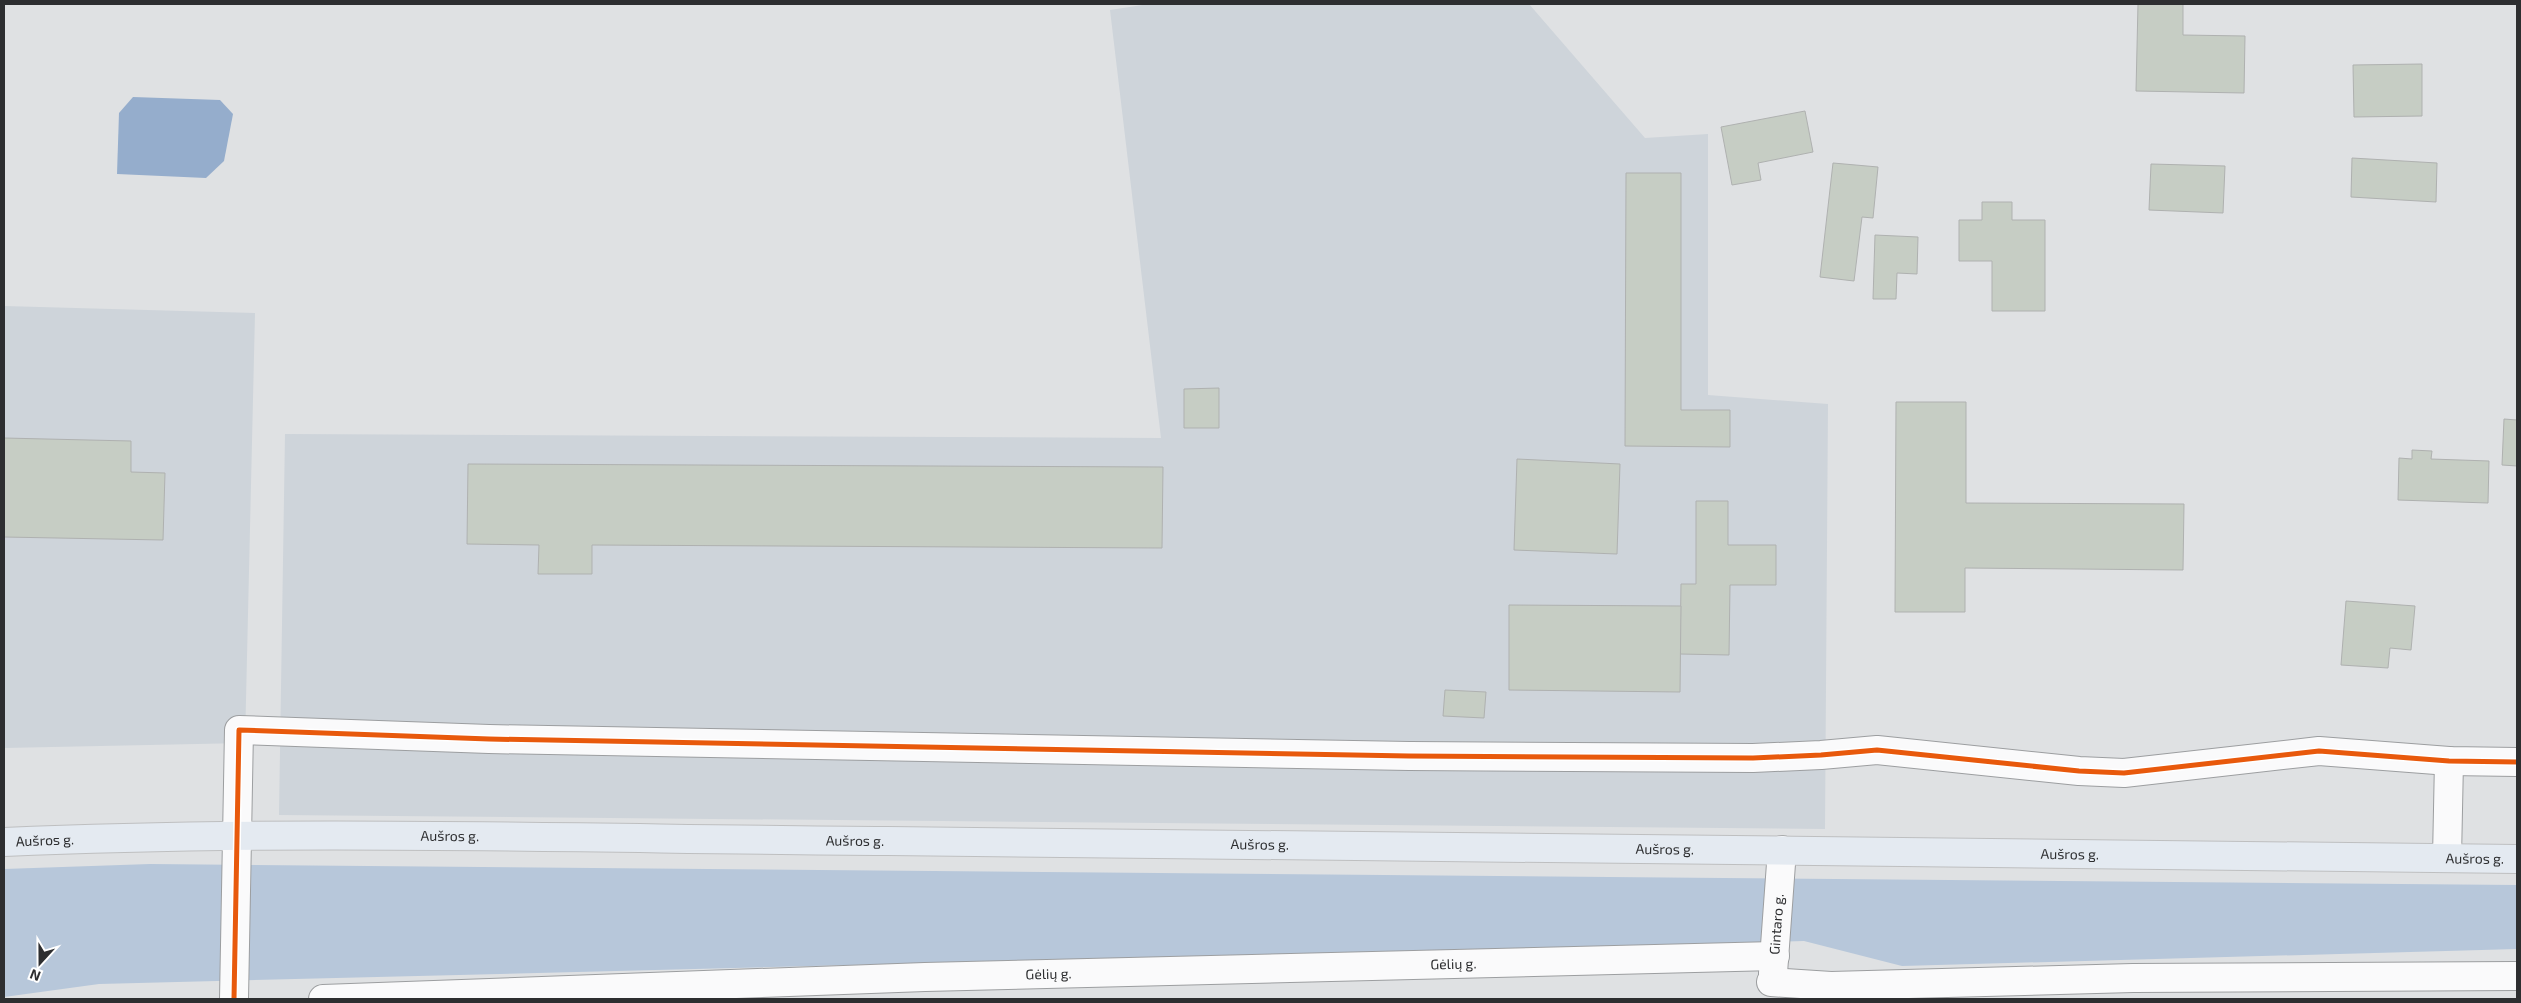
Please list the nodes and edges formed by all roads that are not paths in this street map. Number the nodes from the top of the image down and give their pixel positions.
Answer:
1 (2449, 761) junction
2 (2517, 762) edge
3 (237, 837) junction
4 (4, 842) edge
5 (1782, 850) junction
6 (2447, 858) junction
7 (2517, 859) edge
8 (2517, 976) edge
9 (1772, 979) edge
10 (2131, 989) edge
11 (234, 999) edge
12 (323, 999) edge

1 - 2 street
1 - 3 street
1 - 6 street
3 - 4 main road, Aušros g.
3 - 5 main road, Aušros g.
3 - 11 street
5 - 6 main road, Aušros g.
5 - 9 street, Gintaro g.
6 - 7 main road, Aušros g.
8 - 10 street, Gėlių g.
9 - 10 street, Gėlių g.
9 - 12 street, Gėlių g.

